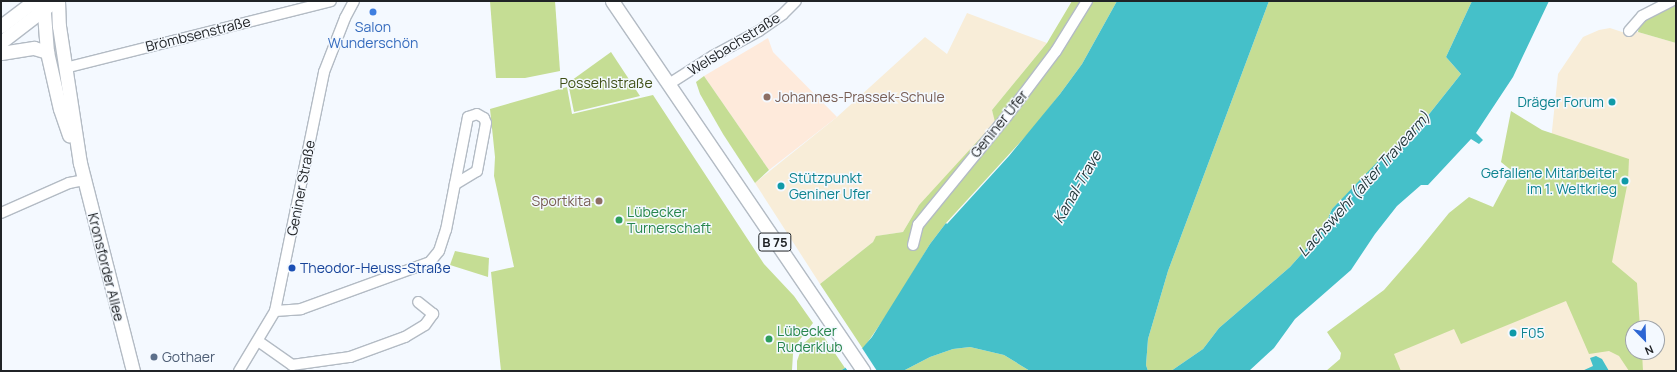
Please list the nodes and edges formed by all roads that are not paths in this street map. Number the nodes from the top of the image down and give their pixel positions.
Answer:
1 (54, 1) edge
2 (58, 1) edge
3 (331, 1) edge
4 (354, 1) edge
5 (612, 1) edge
6 (796, 1) edge
7 (1087, 1) edge
8 (1671, 1) edge
9 (40, 4) edge
10 (1, 26) edge
11 (1630, 30) dead end
12 (1, 42) edge
13 (47, 52) junction
14 (1, 53) edge
15 (65, 68) junction
16 (669, 84) junction
17 (80, 163) junction
18 (84, 180) junction
19 (455, 184) junction
20 (1, 212) edge
21 (913, 245) dead end
22 (418, 302) dead end
23 (275, 311) junction
24 (258, 341) junction
25 (133, 371) edge
26 (239, 371) edge
27 (863, 371) edge

1 - 9 main road
2 - 15 main road, Kronsforder Allee
3 - 15 street, Brömbsenstraße
4 - 23 street, Geniner Straße
5 - 16 main road, B 75
6 - 16 street, Welsbachstraße
7 - 21 street, Geniner Ufer
8 - 11 street
9 - 10 main road
9 - 12 main road
9 - 13 main road, Kronsforder Allee
13 - 14 main road
13 - 17 main road, Kronsforder Allee
15 - 17 main road, Kronsforder Allee
16 - 27 main road, B 75
17 - 18 main road, Kronsforder Allee
18 - 20 street
18 - 25 main road, Kronsforder Allee
19 - 19 street
19 - 23 street
22 - 24 street
23 - 24 street, Geniner Straße
24 - 26 street, Geniner Straße

